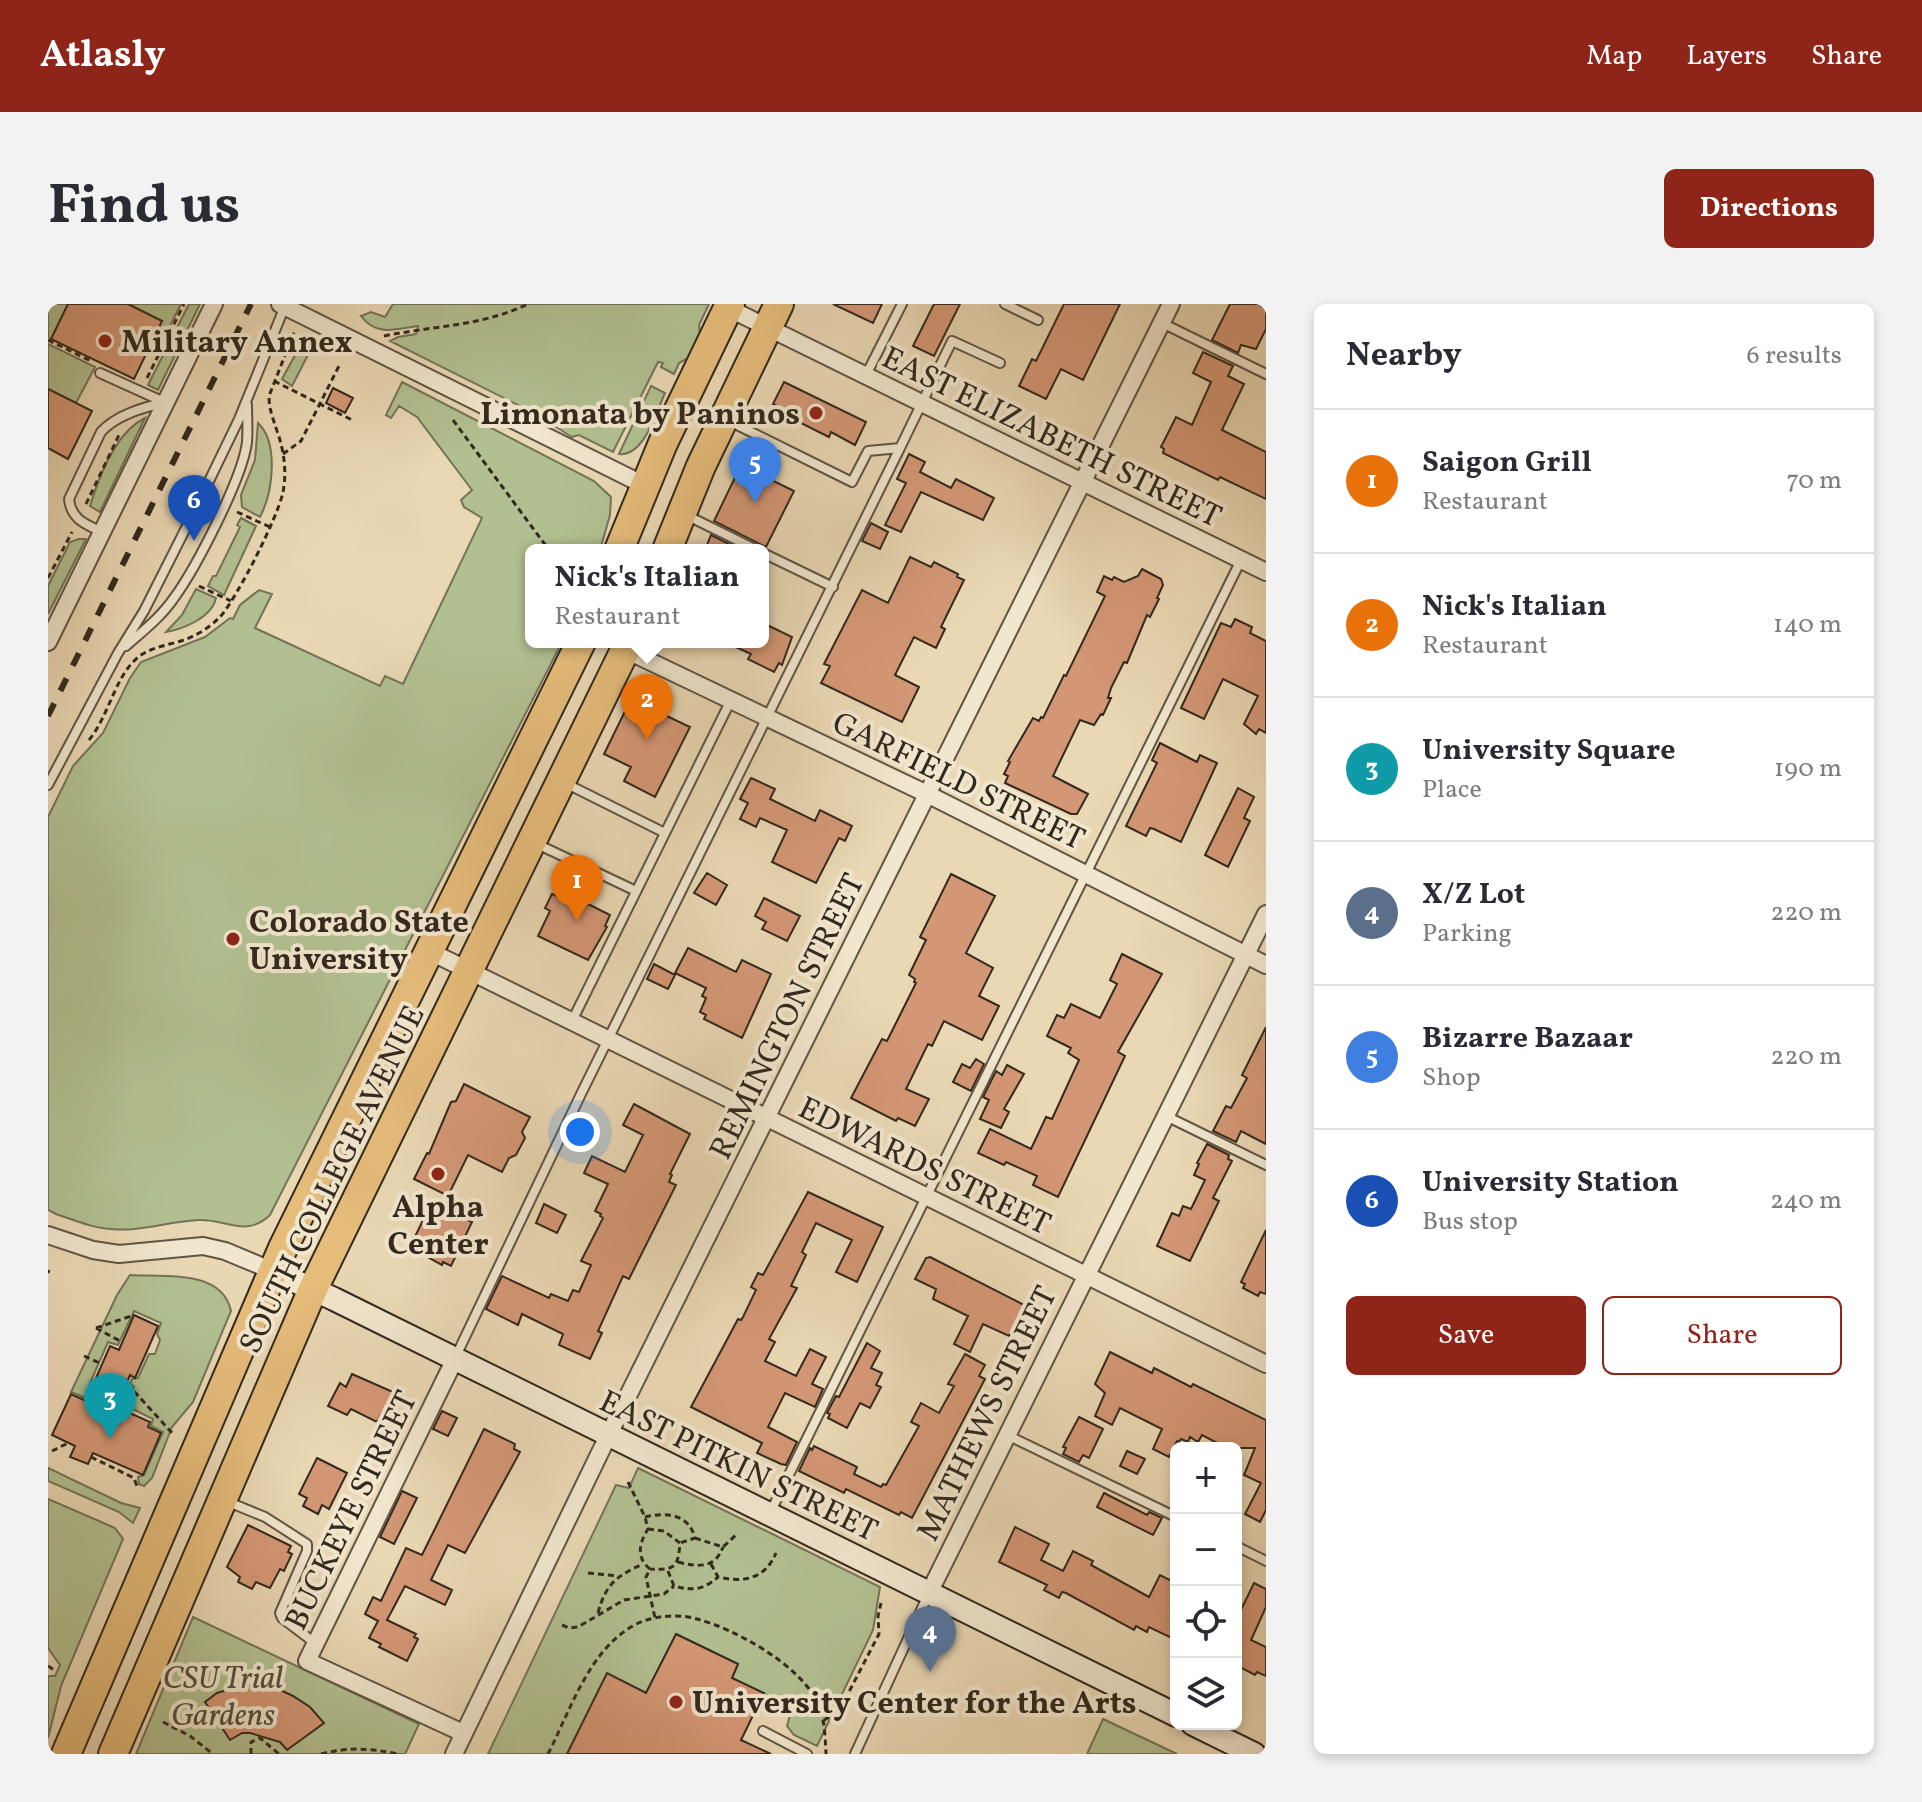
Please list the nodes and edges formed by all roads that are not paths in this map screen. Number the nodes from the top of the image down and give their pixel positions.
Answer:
1 (214, 304) edge
2 (902, 304) edge
3 (1005, 304) edge
4 (1171, 304) edge
5 (284, 305) edge
6 (729, 306) edge
7 (773, 315) edge
8 (1038, 320) dead end
9 (1161, 323) junction
10 (1000, 363) dead end
11 (100, 373) road end
12 (1266, 374) edge
13 (865, 376) junction
14 (248, 400) junction
15 (165, 403) junction
16 (922, 404) junction
17 (723, 418) junction
18 (900, 448) junction
19 (1082, 483) junction
20 (644, 485) junction
21 (682, 513) junction
22 (102, 532) junction
23 (621, 544) edge
24 (669, 544) edge
25 (745, 544) edge
26 (769, 556) edge
27 (1241, 560) junction
28 (1266, 572) edge
29 (833, 587) junction
30 (48, 642) edge
31 (578, 648) edge
32 (626, 648) edge
33 (631, 648) edge
34 (118, 653) junction
35 (732, 699) junction
36 (767, 716) junction
37 (562, 782) junction
38 (48, 785) edge
39 (927, 794) junction
40 (665, 833) junction
41 (533, 842) junction
42 (1085, 873) junction
43 (636, 891) junction
44 (1266, 914) edge
45 (431, 952) junction
46 (1246, 955) junction
47 (1266, 965) edge
48 (470, 971) junction
49 (571, 1021) junction
50 (608, 1039) junction
51 (1166, 1116) junction
52 (767, 1118) junction
53 (1266, 1165) edge
54 (927, 1197) junction
55 (48, 1235) edge
56 (273, 1271) junction
57 (1086, 1275) junction
58 (313, 1289) junction
59 (455, 1359) junction
60 (1266, 1364) edge
61 (1007, 1435) junction
62 (608, 1436) junction
63 (221, 1499) junction
64 (1170, 1514) edge
65 (769, 1516) junction
66 (1242, 1549) edge
67 (1266, 1561) edge
68 (929, 1593) junction
69 (316, 1643) junction
70 (1170, 1712) edge
71 (1205, 1730) edge
72 (763, 1731) dead end
73 (463, 1733) junction
74 (66, 1754) edge
75 (113, 1754) edge
76 (454, 1754) edge
77 (807, 1754) edge
78 (855, 1754) edge
79 (1254, 1754) edge

1 - 15 street
2 - 13 lane
3 - 8 lane
4 - 9 street, REMINGTON STREET
5 - 14 lane
5 - 20 street
6 - 7 street, EAST ELIZABETH STREET
6 - 20 highway
7 - 13 street, EAST ELIZABETH STREET
7 - 17 highway
9 - 12 lane
9 - 19 street, REMINGTON STREET
10 - 16 lane
11 - 15 lane
13 - 16 street, EAST ELIZABETH STREET
14 - 34 lane
14 - 34 lane
15 - 22 street
15 - 22 lane
16 - 18 lane
16 - 19 street, EAST ELIZABETH STREET
17 - 18 lane
17 - 21 highway
18 - 29 lane
19 - 27 street, EAST ELIZABETH STREET
19 - 39 street, REMINGTON STREET
20 - 23 highway
21 - 24 highway
21 - 25 lane
22 - 30 street
26 - 29 lane
27 - 28 street, EAST ELIZABETH STREET
27 - 42 lane
29 - 36 lane
31 - 45 highway, SOUTH COLLEGE AVENUE
32 - 37 highway, SOUTH COLLEGE AVENUE
33 - 35 street, GARFIELD STREET
34 - 38 lane
35 - 36 street, GARFIELD STREET
35 - 40 lane
36 - 39 street, GARFIELD STREET
36 - 50 lane
37 - 40 lane
37 - 41 highway, SOUTH COLLEGE AVENUE
39 - 42 street, GARFIELD STREET
39 - 52 street, REMINGTON STREET
40 - 43 lane
41 - 43 lane
41 - 48 highway, SOUTH COLLEGE AVENUE
42 - 46 street, GARFIELD STREET
42 - 54 lane
43 - 49 lane
44 - 46 street, MATHEWS STREET
45 - 48 street, EDWARDS STREET
45 - 56 highway, SOUTH COLLEGE AVENUE
46 - 47 street, GARFIELD STREET
46 - 51 street, MATHEWS STREET
48 - 49 street, EDWARDS STREET
48 - 58 highway, SOUTH COLLEGE AVENUE
49 - 50 street, EDWARDS STREET
50 - 52 street, EDWARDS STREET
50 - 59 lane
51 - 53 lane
51 - 57 street, MATHEWS STREET
52 - 54 street, EDWARDS STREET
52 - 62 street, REMINGTON STREET
54 - 57 street, EDWARDS STREET
54 - 65 lane
55 - 56 street
56 - 58 street, EAST PITKIN STREET
56 - 74 highway, SOUTH COLLEGE AVENUE
57 - 60 street, EDWARDS STREET
57 - 61 street, MATHEWS STREET
58 - 59 street, EAST PITKIN STREET
58 - 63 highway, SOUTH COLLEGE AVENUE
59 - 62 street, EAST PITKIN STREET
59 - 69 street, BUCKEYE STREET
61 - 64 lane
61 - 68 street, MATHEWS STREET
62 - 65 street, EAST PITKIN STREET
62 - 73 street, REMINGTON STREET
63 - 69 lane
63 - 75 highway, SOUTH COLLEGE AVENUE
65 - 68 street, EAST PITKIN STREET
66 - 67 lane
68 - 70 street, EAST PITKIN STREET
68 - 78 lane
69 - 73 street, BUCKEYE STREET
71 - 79 street
72 - 77 lane
73 - 76 street, REMINGTON STREET

